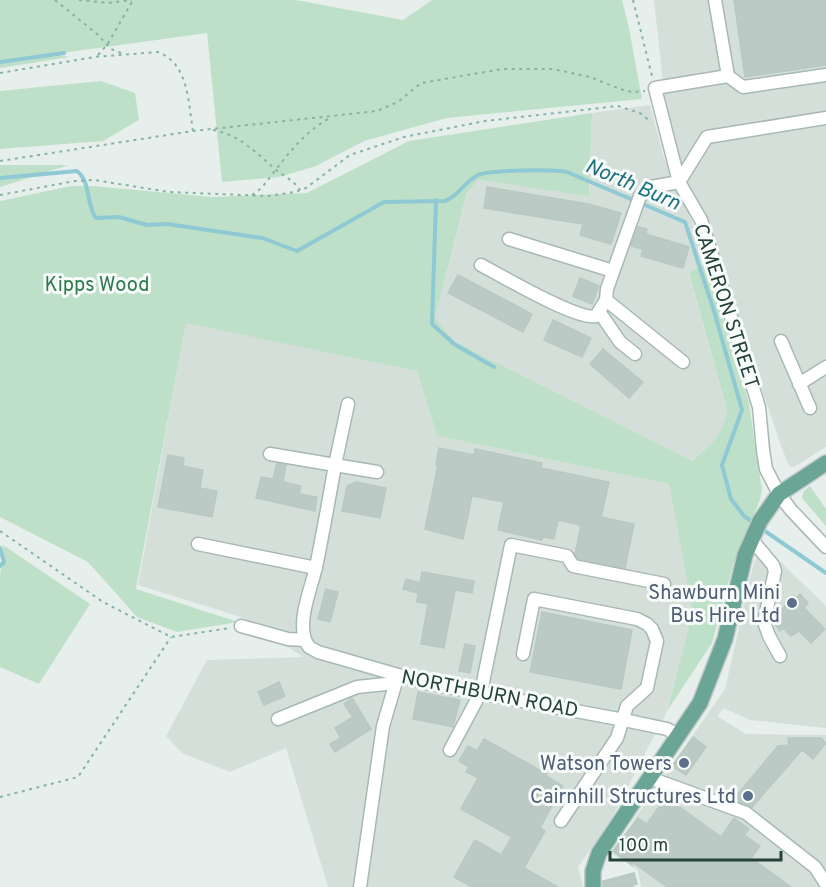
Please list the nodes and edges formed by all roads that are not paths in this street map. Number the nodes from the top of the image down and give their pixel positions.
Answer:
1 (715, 0) edge
2 (826, 75) edge
3 (729, 76) junction
4 (826, 118) edge
5 (679, 182) junction
6 (509, 239) dead end
7 (481, 265) dead end
8 (613, 271) junction
9 (606, 300) junction
10 (600, 313) junction
11 (781, 341) dead end
12 (635, 354) dead end
13 (683, 362) dead end
14 (826, 367) edge
15 (799, 384) junction
16 (348, 404) dead end
17 (810, 408) dead end
18 (270, 454) dead end
19 (826, 463) edge
20 (335, 465) junction
21 (377, 472) dead end
22 (779, 494) junction
23 (756, 530) junction
24 (198, 544) dead end
25 (826, 547) edge
26 (316, 568) junction
27 (664, 585) dead end
28 (241, 626) road end
29 (305, 640) junction
30 (523, 654) dead end
31 (780, 656) dead end
32 (397, 679) junction
33 (481, 692) junction
34 (278, 719) dead end
35 (624, 720) junction
36 (679, 736) junction
37 (450, 750) dead end
38 (650, 778) junction
39 (561, 821) dead end
40 (826, 884) edge
41 (360, 887) edge
42 (592, 887) edge

1 - 3 street
2 - 3 street
3 - 5 street, CAMERON STREET
4 - 5 street
5 - 8 street
5 - 22 street, CAMERON STREET
6 - 8 street
7 - 10 street
8 - 9 street
9 - 10 street
9 - 13 street
10 - 12 street
11 - 15 street
14 - 15 street
15 - 17 street
16 - 20 street
18 - 20 street
19 - 22 main road
20 - 21 street
20 - 26 street
22 - 23 main road
22 - 25 street, CAMERON STREET
23 - 31 street
23 - 36 main road
24 - 26 street
26 - 29 street
27 - 33 street
28 - 29 street, NORTHBURN ROAD
29 - 32 street, NORTHBURN ROAD
30 - 35 street
32 - 33 street, NORTHBURN ROAD
32 - 34 street
32 - 41 street
33 - 35 street, NORTHBURN ROAD
33 - 37 street
35 - 36 street, NORTHBURN ROAD
35 - 39 street
36 - 38 main road
38 - 40 street
38 - 42 main road

